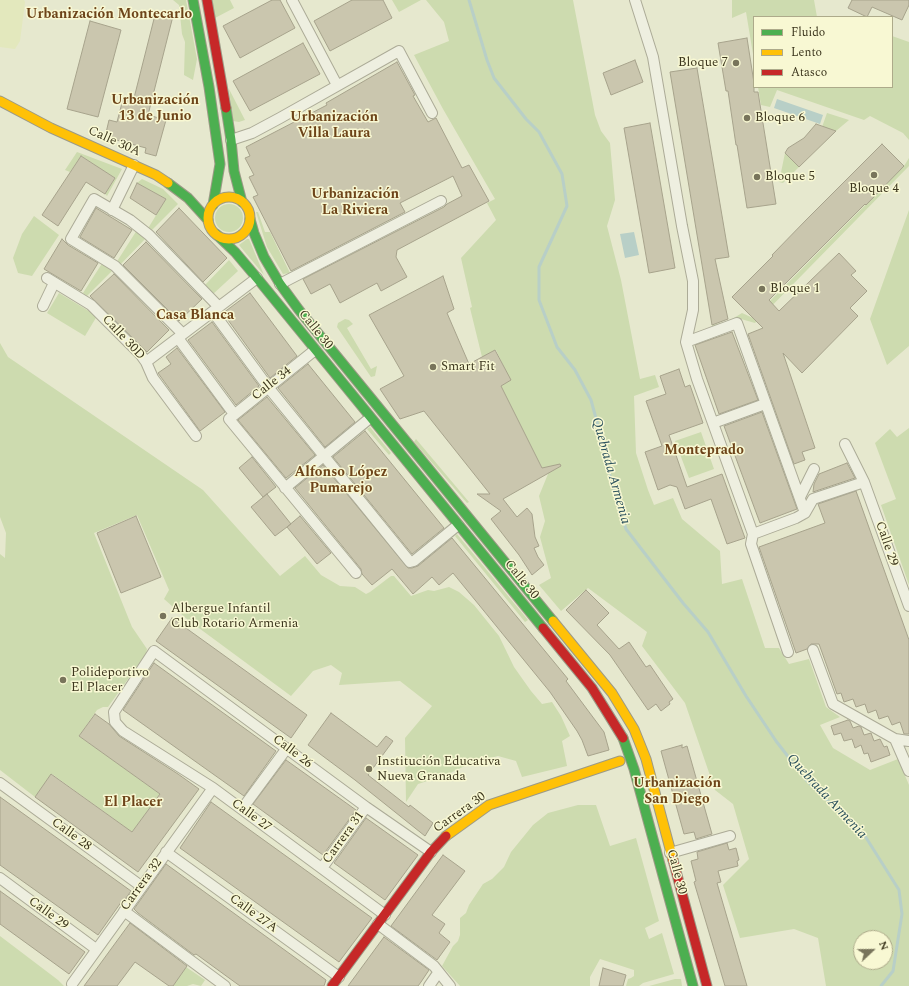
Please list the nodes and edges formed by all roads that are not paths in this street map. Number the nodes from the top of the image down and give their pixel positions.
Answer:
1 (193, 0) edge
2 (207, 0) edge
3 (292, 0) edge
4 (635, 0) edge
5 (337, 85) junction
6 (0, 101) edge
7 (432, 113) dead end
8 (231, 140) junction
9 (134, 164) junction
10 (440, 201) dead end
11 (242, 202) junction
12 (213, 205) junction
13 (112, 210) junction
14 (250, 219) junction
15 (208, 220) junction
16 (216, 234) junction
17 (258, 278) junction
18 (280, 284) junction
19 (43, 306) dead end
20 (216, 310) junction
21 (181, 336) junction
22 (686, 342) junction
23 (315, 350) junction
24 (146, 362) junction
25 (268, 387) junction
26 (765, 404) junction
27 (232, 416) junction
28 (370, 418) junction
29 (713, 423) junction
30 (196, 436) dead end
31 (845, 444) dead end
32 (324, 456) junction
33 (814, 469) dead end
34 (864, 482) junction
35 (285, 488) junction
36 (800, 497) junction
37 (805, 513) junction
38 (458, 525) junction
39 (753, 534) junction
40 (356, 573) dead end
41 (909, 606) edge
42 (813, 650) dead end
43 (788, 652) dead end
44 (115, 722) joint
45 (895, 739) junction
46 (909, 741) edge
47 (287, 748) junction
48 (626, 748) junction
49 (620, 761) junction
50 (634, 768) junction
51 (909, 771) edge
52 (0, 783) edge
53 (213, 788) junction
54 (366, 807) junction
55 (242, 809) junction
56 (730, 836) dead end
57 (166, 852) junction
58 (431, 852) junction
59 (670, 853) junction
60 (322, 868) junction
61 (0, 878) edge
62 (142, 886) junction
63 (124, 911) junction
64 (385, 915) junction
65 (378, 924) junction
66 (96, 949) junction
67 (438, 973) junction
68 (339, 977) junction
69 (72, 984) dead end
70 (225, 986) edge
71 (332, 986) edge
72 (429, 986) edge
73 (450, 986) edge
74 (693, 986) edge
75 (707, 986) edge

1 - 12 main road
2 - 8 main road
3 - 5 street
4 - 22 street
5 - 7 street
5 - 8 street
6 - 9 main road, Calle 30A
8 - 11 main road
9 - 13 street
9 - 15 main road, Calle 30A
10 - 18 street
11 - 12 main road
11 - 14 main road
12 - 15 main road
13 - 20 street
13 - 21 street
14 - 16 main road
14 - 18 main road, Calle 30
15 - 16 main road
16 - 17 main road, Calle 30
17 - 20 street
17 - 23 main road, Calle 30
18 - 59 main road, Calle 30
19 - 24 street, Calle 30D
20 - 21 street
20 - 25 street
21 - 24 street
21 - 27 street
22 - 26 street
22 - 29 street
23 - 25 street, Calle 34
23 - 28 main road, Calle 30
24 - 30 street, Calle 30D
25 - 27 street, Calle 34
25 - 32 street
26 - 29 street
26 - 36 street
27 - 35 street
28 - 32 street
28 - 38 main road, Calle 30
29 - 39 street
31 - 34 street, Calle 29
32 - 35 street
32 - 38 street
33 - 36 street
34 - 37 street
34 - 41 street, Calle 29
35 - 40 street
36 - 37 street
37 - 39 street
38 - 48 main road, Calle 30
39 - 43 street
42 - 45 street
44 - 47 street, Calle 26
44 - 53 street, Calle 27
45 - 46 street
45 - 51 street
47 - 54 street, Calle 26
47 - 55 street
48 - 49 main road
48 - 50 main road, Calle 30
49 - 50 main road
49 - 58 main road, Carrera 30
50 - 74 main road, Calle 30
52 - 62 street, Calle 28
53 - 55 street, Calle 27
53 - 57 street, Carrera 32
54 - 58 street, Calle 26
54 - 60 street, Carrera 31
55 - 60 street, Calle 27
56 - 59 street
57 - 62 street, Carrera 32
57 - 68 street, Calle 27A
58 - 64 main road, Carrera 30
59 - 75 main road, Calle 30
60 - 64 street, Calle 27
61 - 66 street, Calle 29
62 - 63 street, Carrera 32
63 - 66 street, Carrera 32
63 - 70 street
64 - 65 main road, Carrera 30
65 - 67 street
65 - 68 main road, Carrera 30
66 - 69 street, Carrera 32
67 - 72 street
67 - 73 street
68 - 71 main road, Carrera 30

